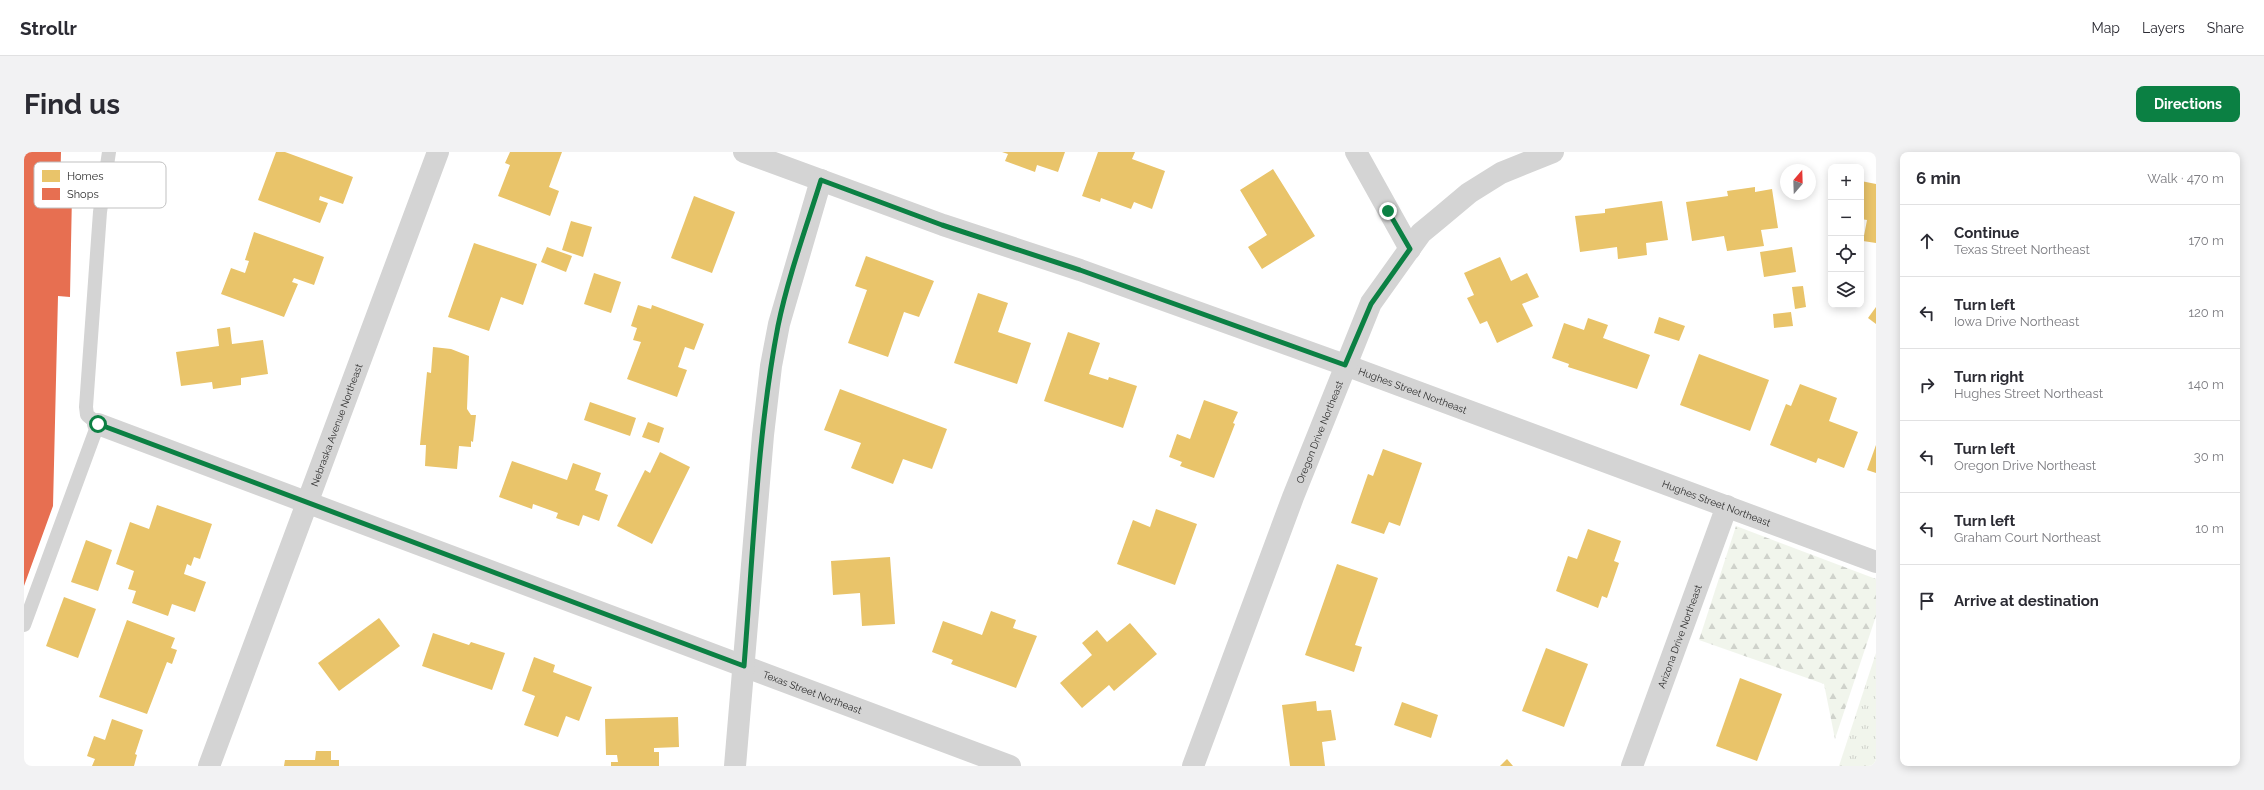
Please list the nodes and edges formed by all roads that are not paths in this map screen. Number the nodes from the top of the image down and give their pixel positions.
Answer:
1 (109, 152) edge
2 (438, 152) edge
3 (744, 152) edge
4 (1356, 152) edge
5 (1552, 152) edge
6 (108, 162) edge
7 (821, 180) junction
8 (101, 208) edge
9 (1410, 249) junction
10 (1345, 365) junction
11 (98, 424) junction
12 (307, 504) junction
13 (1727, 506) junction
14 (1876, 562) edge
15 (24, 625) edge
16 (744, 666) junction
17 (209, 766) edge
18 (735, 766) edge
19 (1010, 766) edge
20 (1193, 766) edge
21 (1632, 766) edge

1 - 6 lane
2 - 12 street, Nebraska Avenue Northeast
3 - 7 street, Hughes Street Northeast
4 - 9 street
5 - 9 street, Oregon Drive Northeast
7 - 10 street, Hughes Street Northeast
7 - 16 street
8 - 11 lane
9 - 10 street, Oregon Drive Northeast
10 - 13 street, Hughes Street Northeast
10 - 20 street, Oregon Drive Northeast
11 - 12 street, Texas Street Northeast
11 - 15 lane
12 - 16 street, Texas Street Northeast
12 - 17 street, Nebraska Avenue Northeast
13 - 14 street, Hughes Street Northeast
13 - 21 street, Arizona Drive Northeast
16 - 18 street
16 - 19 street, Texas Street Northeast

